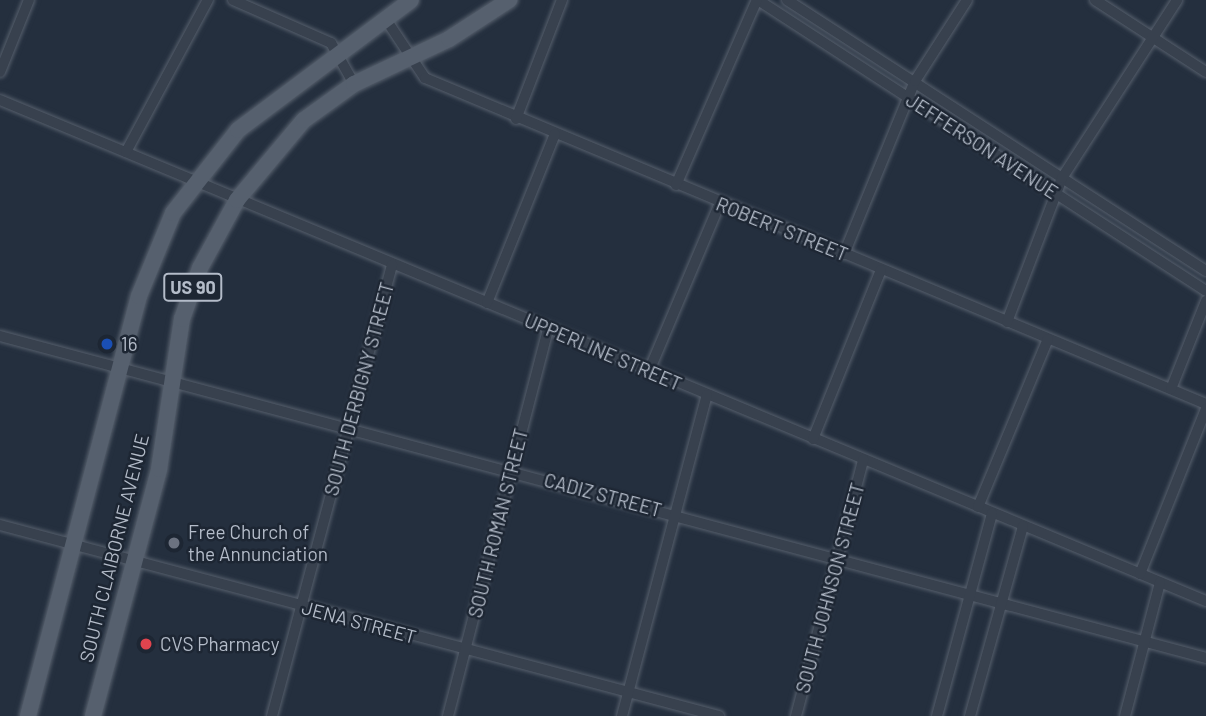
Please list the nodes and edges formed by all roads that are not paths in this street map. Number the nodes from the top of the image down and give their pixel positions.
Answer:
1 (29, 0) edge
2 (208, 0) edge
3 (233, 0) edge
4 (411, 0) edge
5 (509, 0) edge
6 (562, 0) edge
7 (758, 0) edge
8 (787, 0) edge
9 (967, 0) edge
10 (1095, 0) edge
11 (1177, 0) edge
12 (385, 18) junction
13 (1153, 38) junction
14 (338, 54) junction
15 (411, 56) junction
16 (0, 72) edge
17 (1206, 72) edge
18 (915, 81) junction
19 (354, 85) junction
20 (909, 98) junction
21 (0, 100) edge
22 (516, 118) junction
23 (555, 134) junction
24 (125, 152) junction
25 (1062, 178) junction
26 (194, 181) junction
27 (676, 185) junction
28 (1057, 195) junction
29 (237, 200) junction
30 (720, 203) junction
31 (844, 254) junction
32 (392, 265) junction
33 (881, 270) junction
34 (1206, 271) edge
35 (1206, 290) edge
36 (1206, 302) edge
37 (487, 303) junction
38 (1007, 322) junction
39 (548, 329) junction
40 (0, 336) edge
41 (1048, 339) junction
42 (119, 368) junction
43 (649, 371) junction
44 (172, 383) junction
45 (1171, 389) junction
46 (707, 395) junction
47 (1206, 404) edge
48 (1206, 409) edge
49 (349, 429) junction
50 (813, 439) junction
51 (863, 460) junction
52 (511, 471) junction
53 (978, 507) junction
54 (992, 513) junction
55 (676, 514) junction
56 (0, 525) edge
57 (1023, 526) junction
58 (74, 545) junction
59 (837, 558) junction
60 (134, 561) junction
61 (1140, 574) junction
62 (1160, 583) junction
63 (968, 593) junction
64 (1206, 601) edge
65 (999, 602) junction
66 (301, 607) junction
67 (1144, 640) junction
68 (465, 651) junction
69 (1206, 658) edge
70 (628, 693) junction
71 (28, 716) edge
72 (93, 716) edge
73 (272, 716) edge
74 (448, 716) edge
75 (622, 716) edge
76 (719, 716) edge
77 (796, 716) edge
78 (937, 716) edge
79 (970, 716) edge
80 (1125, 716) edge

1 - 16 street
2 - 24 street
3 - 14 street
4 - 12 main road, SOUTH CLAIBORNE AVENUE / US 90
5 - 15 main road, SOUTH CLAIBORNE AVENUE / US 90
6 - 22 street
7 - 20 street, JEFFERSON AVENUE
7 - 27 street
8 - 18 street, JEFFERSON AVENUE
9 - 18 street
10 - 13 street
11 - 13 street
12 - 14 main road, SOUTH CLAIBORNE AVENUE / US 90
12 - 15 street, ROBERT STREET
13 - 17 street
13 - 25 street
14 - 19 street
14 - 26 main road, SOUTH CLAIBORNE AVENUE / US 90
15 - 19 main road, SOUTH CLAIBORNE AVENUE / US 90
15 - 22 street, ROBERT STREET
18 - 20 street
18 - 25 street, JEFFERSON AVENUE
19 - 29 main road, SOUTH CLAIBORNE AVENUE / US 90
20 - 28 street, JEFFERSON AVENUE
20 - 31 street
21 - 24 street, UPPERLINE STREET
22 - 23 street, ROBERT STREET
23 - 27 street, ROBERT STREET
23 - 37 street
24 - 26 street, UPPERLINE STREET
25 - 28 street
25 - 34 street, JEFFERSON AVENUE
26 - 29 street, UPPERLINE STREET
26 - 42 main road, SOUTH CLAIBORNE AVENUE / US 90
27 - 30 street, ROBERT STREET
28 - 35 street, JEFFERSON AVENUE
28 - 38 street
29 - 32 street, UPPERLINE STREET
29 - 44 main road, SOUTH CLAIBORNE AVENUE / US 90
30 - 31 street, ROBERT STREET
30 - 43 street
31 - 33 street, ROBERT STREET
32 - 37 street, UPPERLINE STREET
32 - 49 street, SOUTH DERBIGNY STREET
33 - 38 street, ROBERT STREET
33 - 50 street
36 - 45 street
37 - 39 street, UPPERLINE STREET
38 - 41 street, ROBERT STREET
39 - 43 street, UPPERLINE STREET
39 - 52 street, SOUTH ROMAN STREET
40 - 42 street, CADIZ STREET
41 - 45 street, ROBERT STREET
41 - 53 street
42 - 44 street, CADIZ STREET
42 - 58 main road, SOUTH CLAIBORNE AVENUE / US 90
43 - 46 street, UPPERLINE STREET
44 - 49 street, CADIZ STREET
44 - 60 main road, SOUTH CLAIBORNE AVENUE / US 90
45 - 47 street, ROBERT STREET
46 - 50 street, UPPERLINE STREET
46 - 55 street
48 - 61 street
49 - 52 street, CADIZ STREET
49 - 66 street, SOUTH DERBIGNY STREET
50 - 51 street, UPPERLINE STREET
51 - 53 street, UPPERLINE STREET
51 - 59 street, SOUTH JOHNSON STREET
52 - 55 street, CADIZ STREET
52 - 68 street, SOUTH ROMAN STREET
53 - 54 street, UPPERLINE STREET
54 - 57 street, UPPERLINE STREET
54 - 63 street
55 - 59 street, CADIZ STREET
55 - 70 street
56 - 58 street, JENA STREET
57 - 61 street, UPPERLINE STREET
57 - 65 street
58 - 60 street, JENA STREET
58 - 71 main road, SOUTH CLAIBORNE AVENUE / US 90
59 - 63 street, CADIZ STREET
59 - 77 street, SOUTH JOHNSON STREET
60 - 66 street, JENA STREET
60 - 72 main road, SOUTH CLAIBORNE AVENUE / US 90
61 - 62 street, UPPERLINE STREET
62 - 64 street, UPPERLINE STREET
62 - 67 street
63 - 65 street, CADIZ STREET
63 - 78 street
65 - 67 street, CADIZ STREET
65 - 79 street
66 - 68 street, JENA STREET
66 - 73 street, SOUTH DERBIGNY STREET
67 - 69 street, CADIZ STREET
67 - 80 street
68 - 70 street, JENA STREET
68 - 74 street, SOUTH ROMAN STREET
70 - 75 street
70 - 76 street, JENA STREET

